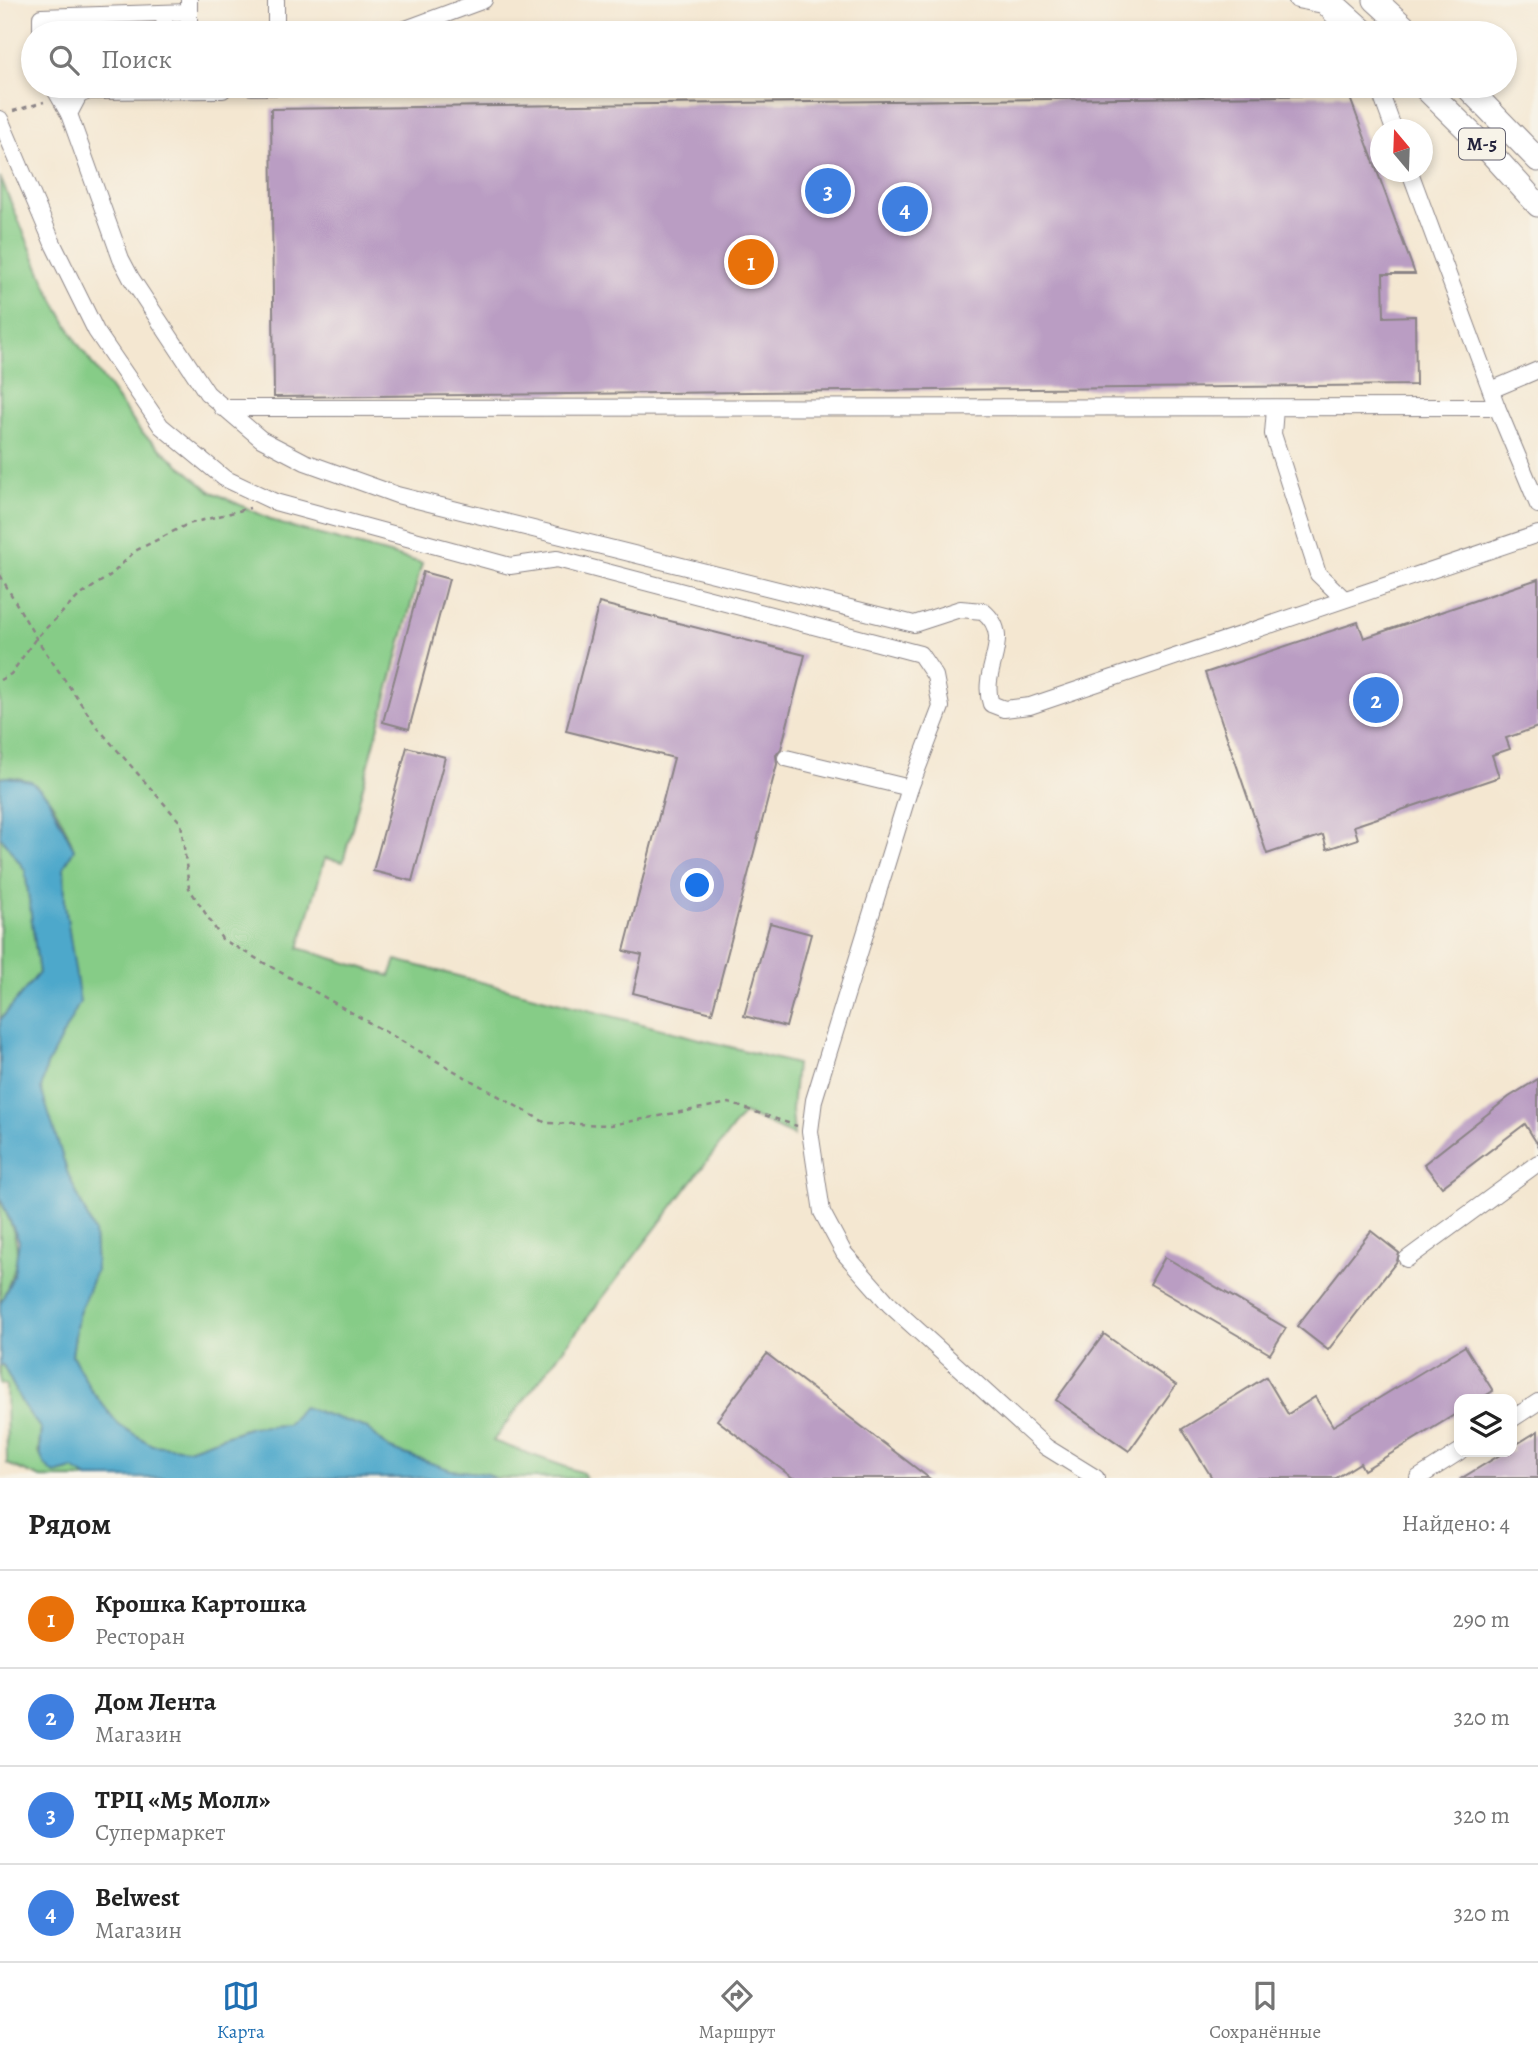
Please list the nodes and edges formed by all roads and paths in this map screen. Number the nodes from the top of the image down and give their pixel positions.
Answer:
1 (484, 0) edge
2 (1297, 0) edge
3 (1329, 0) edge
4 (1375, 0) edge
5 (276, 5) edge
6 (189, 6) edge
7 (164, 13) junction
8 (87, 21) edge
9 (164, 21) edge
10 (283, 21) edge
11 (427, 21) edge
12 (1338, 21) edge
13 (1353, 21) edge
14 (1398, 21) edge
15 (44, 98) edge
16 (60, 98) edge
17 (77, 98) edge
18 (1382, 98) edge
19 (1435, 98) edge
20 (1478, 98) edge
21 (69, 114) junction
22 (5, 116) edge
23 (1390, 119) edge
24 (1538, 160) edge
25 (1414, 182) edge
26 (1538, 205) edge
27 (1538, 370) edge
28 (1491, 390) junction
29 (1497, 407) junction
30 (222, 408) junction
31 (1275, 409) junction
32 (275, 502) junction
33 (1538, 505) edge
34 (1538, 534) edge
35 (0, 575) edge
36 (1343, 598) junction
37 (36, 638) junction
38 (0, 680) edge
39 (786, 758) dead end
40 (910, 788) junction
41 (810, 1131) junction
42 (1538, 1163) edge
43 (1407, 1259) dead end
44 (1538, 1402) edge
45 (1517, 1416) edge
46 (1454, 1456) edge
47 (1096, 1478) edge
48 (1418, 1478) edge

1 - 11 street
2 - 12 street
3 - 13 highway
4 - 14 highway
5 - 10 street
6 - 7 street
7 - 8 street
7 - 9 street
15 - 22 path
16 - 21 street
17 - 21 street
18 - 23 street
19 - 26 highway, М-5
20 - 24 highway, М-5
21 - 30 street
22 - 32 street
25 - 28 street
27 - 28 street
28 - 29 street
29 - 31 street
29 - 33 street
30 - 31 street
30 - 36 street
31 - 36 street
32 - 37 path
32 - 40 street
34 - 36 street
35 - 37 path
37 - 38 path
37 - 41 path
39 - 40 street
40 - 41 street
41 - 47 street
42 - 43 street
44 - 45 street
46 - 48 street

